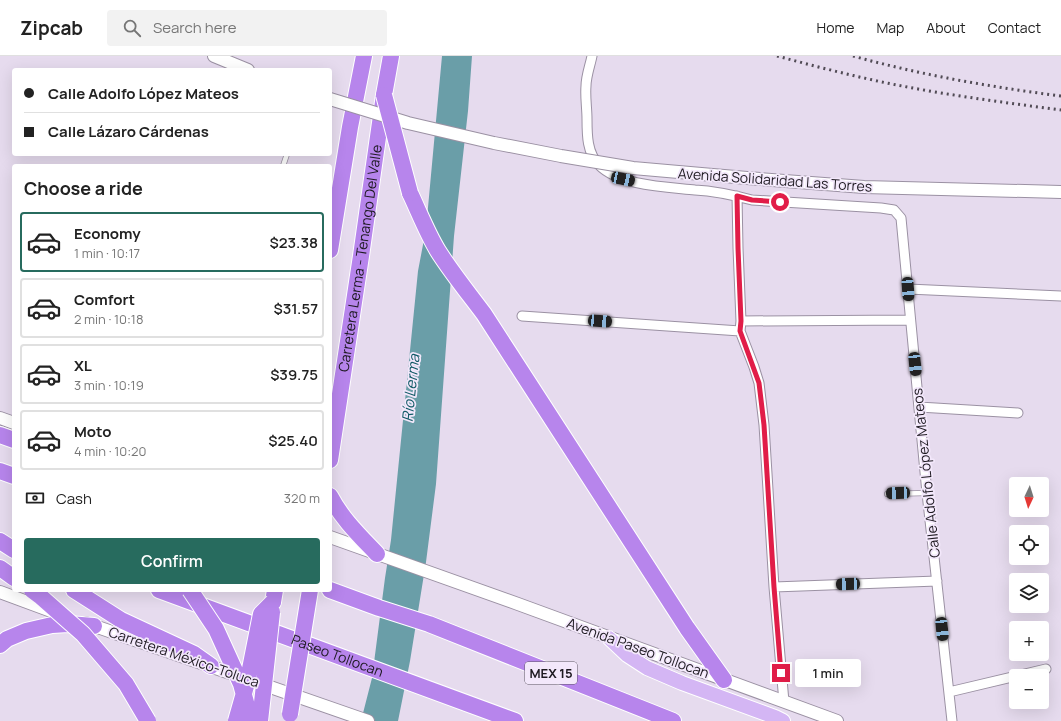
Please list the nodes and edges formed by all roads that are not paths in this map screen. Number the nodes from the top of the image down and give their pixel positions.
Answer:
1 (214, 56) edge
2 (364, 56) edge
3 (380, 56) edge
4 (391, 56) edge
5 (592, 56) edge
6 (243, 68) edge
7 (384, 95) junction
8 (332, 100) edge
9 (1061, 192) edge
10 (737, 196) junction
11 (332, 238) edge
12 (908, 289) junction
13 (1061, 296) edge
14 (522, 316) dead end
15 (910, 320) junction
16 (741, 321) junction
17 (740, 331) junction
18 (919, 408) junction
19 (1018, 413) dead end
20 (0, 418) edge
21 (333, 418) edge
22 (12, 422) edge
23 (332, 432) edge
24 (0, 435) edge
25 (12, 439) edge
26 (0, 471) edge
27 (12, 475) edge
28 (927, 493) junction
29 (887, 494) dead end
30 (332, 500) edge
31 (0, 532) edge
32 (12, 536) edge
33 (332, 538) edge
34 (0, 541) edge
35 (12, 549) edge
36 (380, 555) junction
37 (0, 568) edge
38 (12, 577) edge
39 (937, 581) junction
40 (774, 587) junction
41 (332, 591) edge
42 (0, 592) edge
43 (35, 592) edge
44 (77, 592) edge
45 (164, 592) edge
46 (191, 592) edge
47 (310, 592) edge
48 (274, 596) edge
49 (94, 626) junction
50 (609, 638) junction
51 (0, 645) edge
52 (211, 666) junction
53 (1009, 678) edge
54 (248, 679) junction
55 (724, 680) junction
56 (949, 692) junction
57 (784, 702) junction
58 (290, 719) edge
59 (148, 721) edge
60 (236, 721) edge
61 (251, 721) edge
62 (260, 721) edge
63 (368, 721) edge
64 (515, 721) edge
65 (673, 721) edge
66 (782, 721) edge
67 (837, 721) edge
68 (952, 721) edge

1 - 6 main road
2 - 11 highway
3 - 21 highway
4 - 7 highway, Carretera Lerma - Tenango Del Valle
5 - 10 street, Calle Adolfo López Mateos
7 - 21 highway, Carretera Lerma - Tenango Del Valle
7 - 55 highway, bridge
8 - 9 main road, Avenida Solidaridad Las Torres, bridge
10 - 12 street, Calle Adolfo López Mateos
10 - 16 street
12 - 13 street
12 - 15 street, Calle Adolfo López Mateos
14 - 17 street
15 - 16 street
15 - 18 street, Calle Adolfo López Mateos
16 - 17 street
17 - 40 street
18 - 19 street
18 - 28 street, Calle Adolfo López Mateos
20 - 22 main road
21 - 23 highway, Carretera Lerma - Tenango Del Valle
24 - 25 highway
26 - 27 highway
28 - 29 lane
28 - 39 street, Calle Adolfo López Mateos
30 - 36 highway
31 - 32 highway
33 - 36 main road, Avenida Paseo Tollocan
34 - 35 highway
36 - 50 main road, Avenida Paseo Tollocan
37 - 38 highway
39 - 40 street
39 - 56 street, Calle Adolfo López Mateos
40 - 57 street
41 - 65 highway, MEX 15
42 - 49 main road, Carretera México-Toluca
43 - 59 highway, bridge
44 - 52 highway
45 - 64 highway, Paseo Tollocan
46 - 61 highway, bridge
47 - 58 highway, bridge
48 - 54 highway, bridge
48 - 62 highway, bridge
49 - 51 highway
49 - 52 main road, Carretera México-Toluca
50 - 55 main road, Avenida Paseo Tollocan
50 - 66 main road
52 - 54 main road, Carretera México-Toluca, bridge
53 - 56 street
54 - 60 highway, bridge
54 - 63 main road, Carretera México-Toluca, bridge
55 - 57 main road, Avenida Paseo Tollocan
56 - 68 street, Calle Adolfo López Mateos
57 - 67 main road, Avenida Paseo Tollocan

